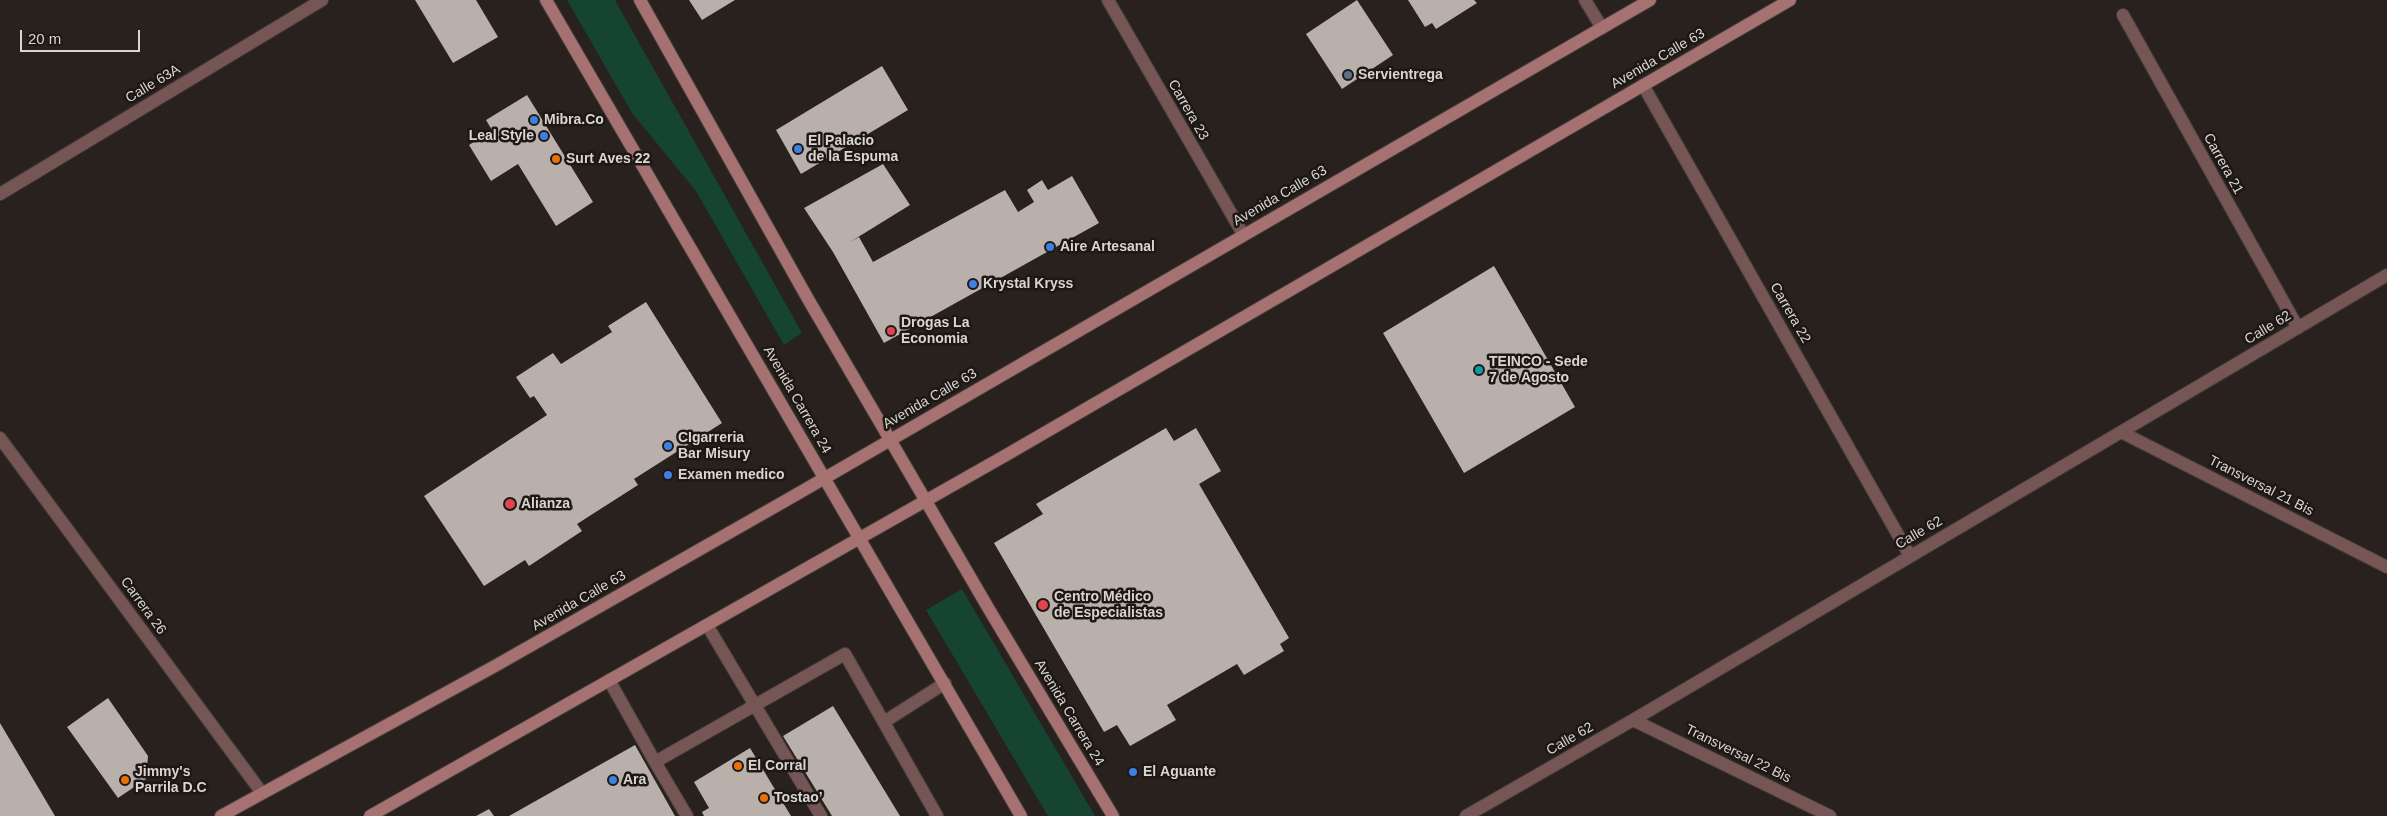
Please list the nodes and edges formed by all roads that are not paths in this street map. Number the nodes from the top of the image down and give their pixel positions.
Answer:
1 (322, 0) edge
2 (546, 0) edge
3 (640, 0) edge
4 (1108, 0) edge
5 (1585, 0) edge
6 (1650, 0) edge
7 (1790, 0) edge
8 (2122, 15) dead end
9 (1602, 28) junction
10 (1643, 85) junction
11 (0, 194) edge
12 (1243, 234) junction
13 (2387, 275) edge
14 (2298, 328) junction
15 (2121, 432) junction
16 (0, 438) edge
17 (890, 440) junction
18 (825, 478) junction
19 (925, 501) junction
20 (860, 538) junction
21 (1910, 556) junction
22 (2387, 567) edge
23 (707, 625) junction
24 (609, 680) junction
25 (945, 683) junction
26 (754, 705) junction
27 (1633, 720) junction
28 (884, 722) junction
29 (655, 762) junction
30 (262, 793) junction
31 (221, 816) edge
32 (370, 816) edge
33 (687, 816) edge
34 (821, 816) edge
35 (937, 816) edge
36 (1021, 816) edge
37 (1114, 816) edge
38 (1466, 816) edge
39 (1830, 816) edge

1 - 11 street, Calle 63A
2 - 18 main road, Avenida Carrera 24
3 - 17 main road, Avenida Carrera 24
4 - 12 street, Carrera 23
5 - 9 street
6 - 9 main road, Avenida Calle 63
7 - 10 main road, Avenida Calle 63
8 - 14 street, Carrera 21
9 - 12 main road, Avenida Calle 63
10 - 19 main road, Avenida Calle 63
10 - 21 street, Carrera 22
12 - 17 main road, Avenida Calle 63
13 - 14 street, Calle 62
14 - 15 street, Calle 62
15 - 21 street, Calle 62
15 - 22 street, Transversal 21 Bis
16 - 30 street, Carrera 26
17 - 18 main road, Avenida Calle 63
17 - 19 main road, Avenida Carrera 24
18 - 20 main road, Avenida Carrera 24
18 - 30 main road, Avenida Calle 63
19 - 20 main road, Avenida Calle 63
19 - 37 main road, Avenida Carrera 24
20 - 23 main road, Avenida Calle 63
20 - 25 main road, Avenida Carrera 24
21 - 27 street, Calle 62
23 - 24 main road, Avenida Calle 63
23 - 26 street
24 - 29 street
24 - 32 main road, Avenida Calle 63
25 - 28 street
25 - 36 main road, Avenida Carrera 24
26 - 28 street
26 - 29 street
26 - 34 street
27 - 38 street, Calle 62
27 - 39 street, Transversal 22 Bis
28 - 35 street
29 - 33 street
30 - 31 main road, Avenida Calle 63

